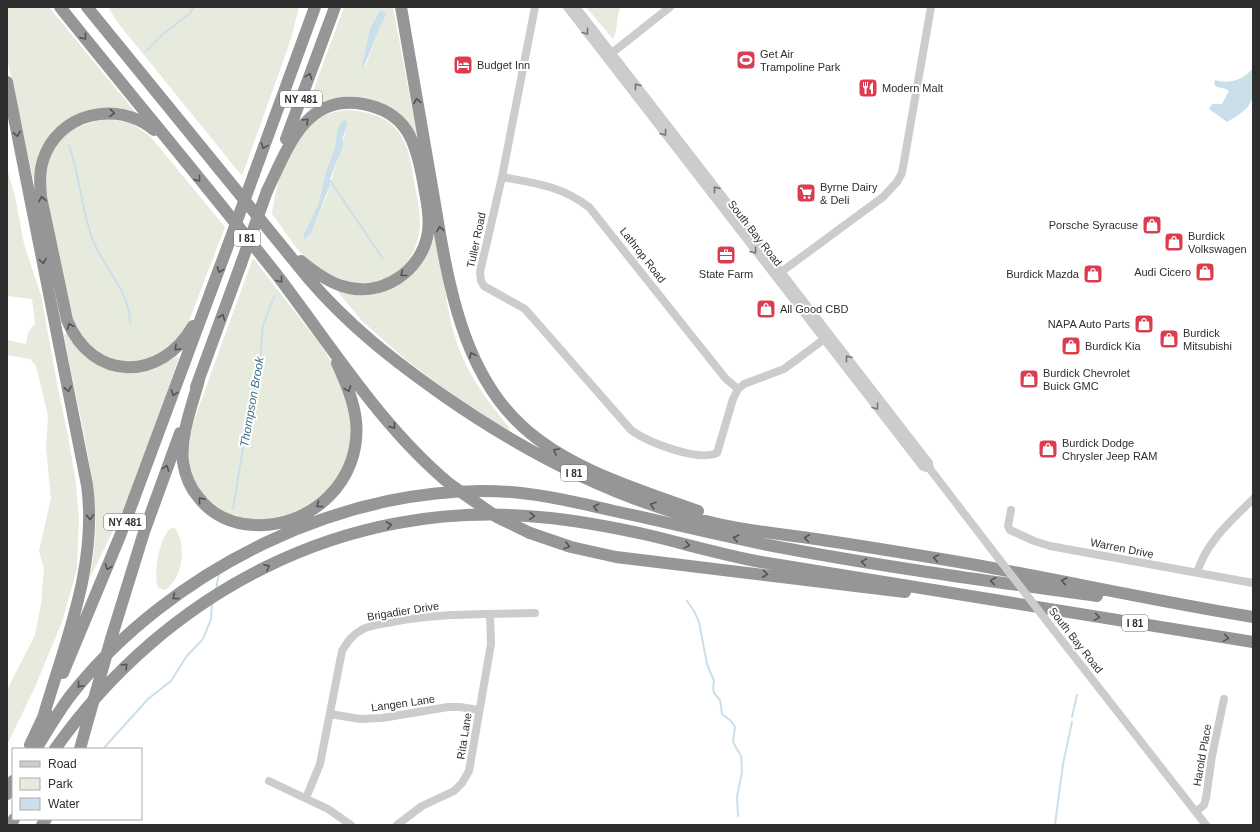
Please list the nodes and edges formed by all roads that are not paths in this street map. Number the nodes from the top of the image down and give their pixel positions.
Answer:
1 (60, 7) edge
2 (87, 7) edge
3 (315, 7) edge
4 (335, 7) edge
5 (401, 7) edge
6 (536, 7) edge
7 (567, 7) edge
8 (576, 7) edge
9 (670, 7) edge
10 (931, 7) edge
11 (609, 55) junction
12 (7, 82) edge
13 (174, 148) junction
14 (502, 178) junction
15 (267, 191) junction
16 (277, 239) junction
17 (778, 274) junction
18 (212, 291) junction
19 (318, 329) junction
20 (823, 340) junction
21 (199, 380) junction
22 (738, 389) junction
23 (930, 469) junction
24 (1253, 498) edge
25 (1011, 510) dead end
26 (748, 529) junction
27 (1197, 573) junction
28 (1253, 583) edge
29 (1018, 604) junction
30 (535, 613) dead end
31 (490, 614) junction
32 (1239, 615) junction
33 (1253, 617) edge
34 (1253, 642) edge
35 (1224, 699) dead end
36 (479, 710) junction
37 (330, 714) junction
38 (43, 718) junction
39 (28, 748) edge
40 (37, 748) edge
41 (56, 748) edge
42 (80, 748) edge
43 (269, 781) dead end
44 (12, 783) edge
45 (12, 793) edge
46 (7, 794) edge
47 (306, 798) junction
48 (7, 802) edge
49 (1196, 812) junction
50 (351, 825) edge
51 (397, 825) edge
52 (1206, 825) edge

1 -> 13 highway, I 81
2 - 16 highway, I 81
3 -> 18 highway, NY 481, bridge
15 -> 4 highway, NY 481
26 -> 5 highway
6 - 14 street, Tuller Road
7 -> 11 street, South Bay Road
8 - 11 street, South Bay Road
9 - 11 street
10 - 17 street
11 - 17 street, South Bay Road
12 -> 38 highway
18 -> 13 highway
13 -> 19 highway, I 81
14 - 22 street, Lathrop Road
14 - 22 street, Tuller Road
15 -> 16 highway
21 -> 15 highway, NY 481, bridge
26 -> 16 highway, I 81
17 - 20 street, South Bay Road
23 -> 17 street, South Bay Road
18 -> 38 highway, NY 481
19 -> 21 highway
19 -> 29 highway, I 81, bridge
20 - 22 street
20 -> 23 street, South Bay Road
42 -> 21 highway, NY 481, bridge
23 - 49 street, South Bay Road, bridge
24 - 27 street
25 - 27 street, Warren Drive
32 -> 26 highway, I 81
27 - 28 street, Warren Drive
29 -> 34 highway, I 81
41 -> 29 highway
30 - 31 street, Brigadier Drive
31 - 36 street, Rita Lane
31 - 37 street, Brigadier Drive
32 - 33 highway, I 81
32 -> 40 highway
35 - 49 street, Harold Place
36 - 37 street, Langen Lane
36 - 51 street, Rita Lane
37 - 47 street, Brigadier Drive
38 - 39 highway, NY 481
43 - 47 street
44 - 46 highway
45 - 48 highway
47 - 50 street
49 - 52 street, South Bay Road

